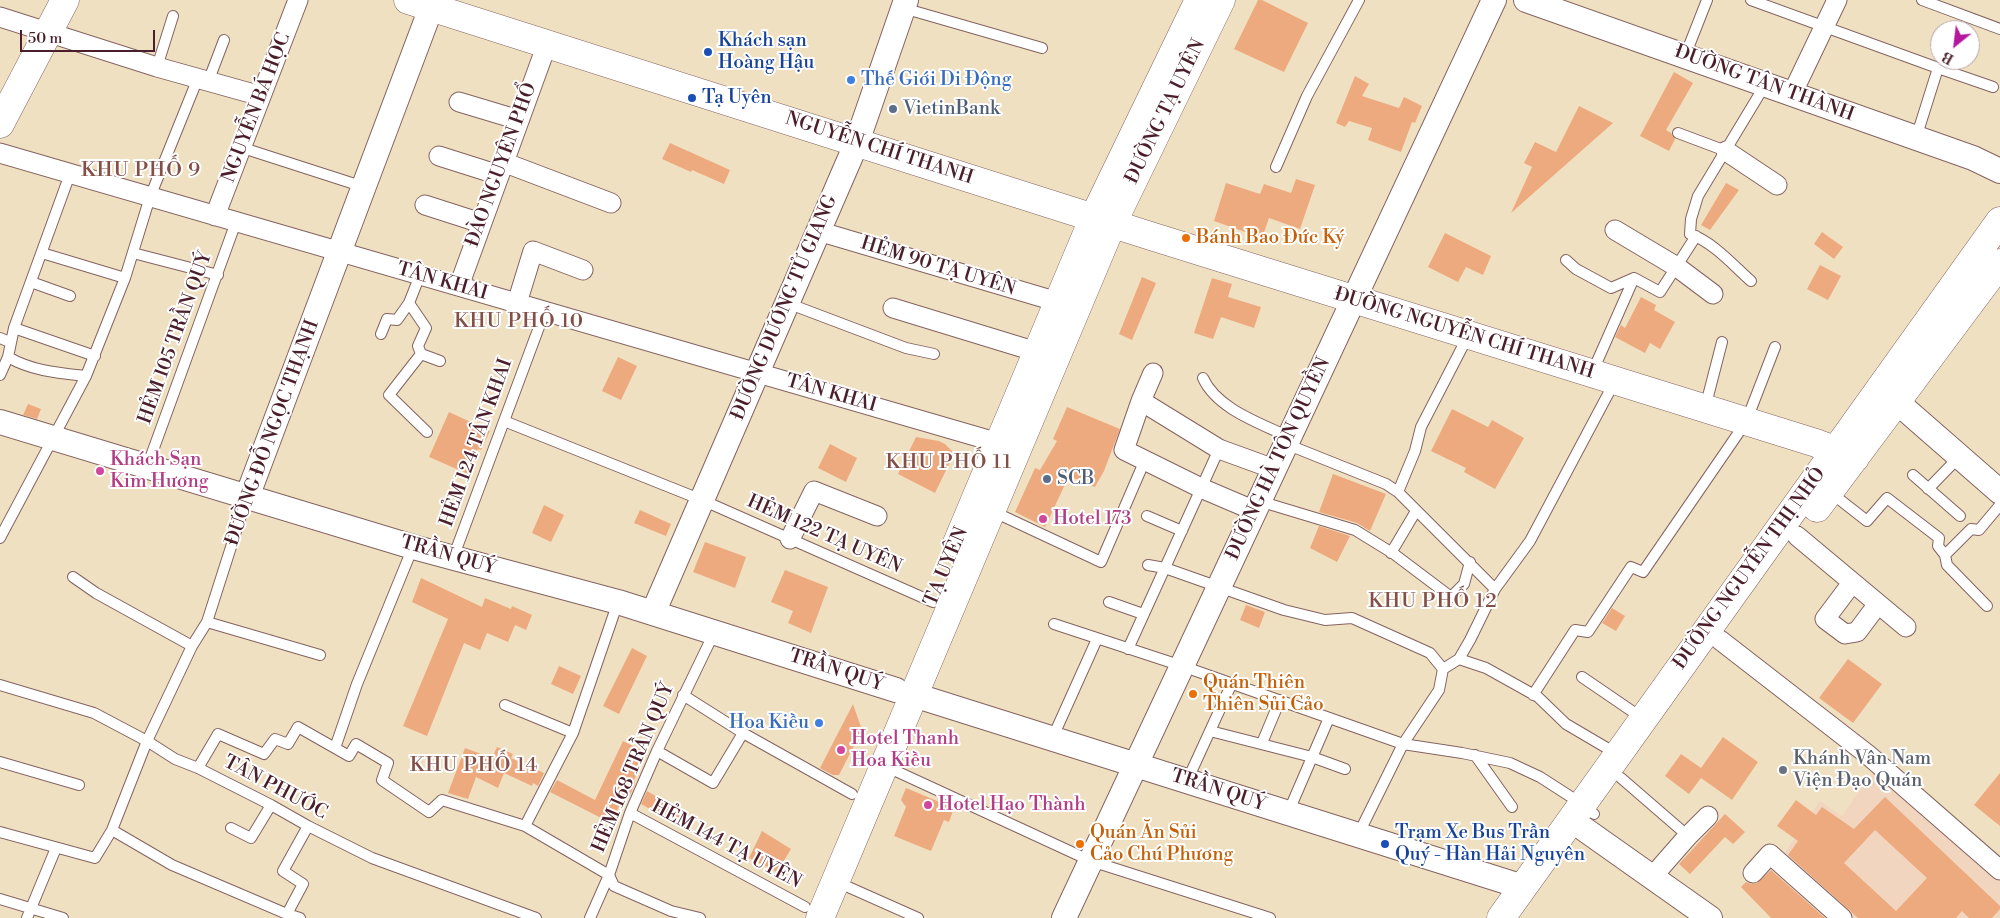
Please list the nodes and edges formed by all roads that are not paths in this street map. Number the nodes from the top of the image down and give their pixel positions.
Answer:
1 (65, 0) edge
2 (298, 0) edge
3 (1199, 0) edge
4 (1220, 0) edge
5 (1358, 0) edge
6 (1494, 0) edge
7 (1526, 0) edge
8 (1707, 0) edge
9 (1750, 0) edge
10 (1837, 0) edge
11 (1922, 0) edge
12 (424, 2) edge
13 (904, 4) edge
14 (172, 16) dead end
15 (0, 17) edge
16 (1824, 26) junction
17 (2000, 29) edge
18 (48, 32) junction
19 (224, 40) dead end
20 (547, 44) junction
21 (1042, 48) dead end
22 (1685, 56) junction
23 (1930, 65) edge
24 (157, 67) junction
25 (1937, 70) edge
26 (1944, 70) edge
27 (203, 80) junction
28 (1765, 85) junction
29 (1993, 87) dead end
30 (1792, 94) junction
31 (261, 96) junction
32 (459, 102) dead end
33 (519, 120) junction
34 (0, 124) edge
35 (1678, 132) dead end
36 (1916, 138) junction
37 (857, 142) junction
38 (242, 148) junction
39 (1726, 151) junction
40 (0, 154) edge
41 (439, 156) dead end
42 (1276, 167) dead end
43 (501, 168) junction
44 (2000, 171) edge
45 (70, 174) junction
46 (1777, 185) dead end
47 (365, 187) junction
48 (150, 197) junction
49 (611, 203) dead end
50 (425, 205) dead end
51 (215, 216) junction
52 (1103, 221) junction
53 (2000, 221) edge
54 (236, 222) junction
55 (482, 223) junction
56 (1615, 230) dead end
57 (818, 231) junction
58 (1693, 235) junction
59 (340, 252) junction
60 (42, 253) junction
61 (133, 253) junction
62 (1566, 260) dead end
63 (2000, 263) edge
64 (1677, 266) junction
65 (583, 270) dead end
66 (218, 274) junction
67 (420, 275) junction
68 (125, 278) junction
69 (1634, 278) junction
70 (1751, 281) dead end
71 (31, 282) junction
72 (459, 286) junction
73 (1713, 294) dead end
74 (70, 296) dead end
75 (1354, 300) junction
76 (1058, 302) junction
77 (409, 303) junction
78 (787, 303) junction
79 (517, 304) junction
80 (893, 308) dead end
81 (545, 312) junction
82 (14, 328) junction
83 (380, 334) dead end
84 (1469, 335) junction
85 (0, 338) edge
86 (10, 342) junction
87 (1722, 342) dead end
88 (1775, 347) dead end
89 (1037, 352) junction
90 (421, 354) junction
91 (934, 354) dead end
92 (94, 356) junction
93 (8, 357) junction
94 (440, 361) dead end
95 (757, 373) junction
96 (1153, 373) dead end
97 (0, 375) edge
98 (86, 376) junction
99 (1603, 377) junction
100 (1202, 378) dead end
101 (1889, 394) junction
102 (1141, 401) junction
103 (1705, 409) junction
104 (504, 421) junction
105 (0, 422) edge
106 (1746, 422) junction
107 (427, 432) dead end
108 (52, 438) junction
109 (1288, 441) junction
110 (1008, 446) junction
111 (1219, 448) junction
112 (1845, 454) junction
113 (1959, 457) junction
114 (1145, 460) junction
115 (147, 467) junction
116 (1274, 469) junction
117 (1912, 475) dead end
118 (1201, 488) junction
119 (1928, 489) junction
120 (1829, 491) junction
121 (1398, 492) junction
122 (2000, 492) edge
123 (247, 497) junction
124 (702, 500) junction
125 (2000, 505) edge
126 (1257, 506) junction
127 (1416, 510) junction
128 (992, 511) junction
129 (877, 516) dead end
130 (1147, 516) dead end
131 (1960, 516) dead end
132 (1182, 531) junction
133 (1797, 536) junction
134 (0, 538) edge
135 (790, 540) junction
136 (413, 546) junction
137 (1391, 553) junction
138 (1945, 555) junction
139 (453, 558) junction
140 (1470, 562) junction
141 (1148, 565) dead end
142 (1165, 568) junction
143 (73, 577) dead end
144 (1852, 583) junction
145 (1220, 586) junction
146 (1494, 588) junction
147 (618, 602) junction
148 (933, 602) junction
149 (1109, 602) dead end
150 (1878, 604) junction
151 (1987, 606) dead end
152 (653, 613) junction
153 (1144, 614) junction
154 (207, 622) junction
155 (1054, 624) dead end
156 (1906, 627) dead end
157 (714, 632) junction
158 (1097, 639) junction
159 (1720, 640) junction
160 (192, 646) junction
161 (1128, 649) junction
162 (320, 655) dead end
163 (1459, 659) junction
164 (1182, 666) junction
165 (1443, 669) junction
166 (1582, 677) dead end
167 (1232, 683) junction
168 (0, 685) edge
169 (905, 692) junction
170 (1533, 694) junction
171 (683, 695) junction
172 (1280, 700) junction
173 (505, 705) dead end
174 (1330, 718) junction
175 (1643, 719) junction
176 (1210, 731) junction
177 (573, 733) junction
178 (743, 734) junction
179 (1052, 739) junction
180 (147, 741) junction
181 (1262, 743) junction
182 (1403, 744) junction
183 (335, 748) junction
184 (657, 751) junction
185 (1475, 755) junction
186 (1312, 758) junction
187 (0, 762) edge
188 (884, 765) junction
189 (1136, 765) junction
190 (1620, 766) junction
191 (198, 768) junction
192 (1345, 769) dead end
193 (1187, 782) junction
194 (79, 785) dead end
195 (852, 794) junction
196 (272, 805) junction
197 (1512, 807) dead end
198 (630, 813) junction
199 (1288, 813) junction
200 (1708, 816) dead end
201 (1583, 817) junction
202 (308, 826) junction
203 (525, 826) junction
204 (231, 828) dead end
205 (112, 830) junction
206 (0, 832) edge
207 (1358, 835) junction
208 (1688, 836) junction
209 (56, 848) junction
210 (1091, 860) junction
211 (2000, 870) edge
212 (1753, 874) dead end
213 (609, 875) junction
214 (1652, 877) junction
215 (835, 881) junction
216 (1530, 890) junction
217 (0, 899) edge
218 (29, 913) edge
219 (287, 914) junction
220 (808, 914) edge
221 (63, 918) edge
222 (300, 918) edge
223 (536, 918) edge
224 (590, 918) edge
225 (700, 918) edge
226 (918, 918) edge
227 (1064, 918) edge
228 (1270, 918) edge
229 (1501, 918) edge
230 (1520, 918) edge
231 (1710, 918) edge
232 (1842, 918) edge

1 - 18 main road
2 - 31 street, NGUYỄN BÁ HỌC
3 - 52 main road, ĐƯỜNG TẠ UYÊN
4 - 52 main road, ĐƯỜNG TẠ UYÊN
5 - 42 lane
6 - 75 street, ĐƯỜNG HÀ TÔN QUYỀN
7 - 22 street, ĐƯỜNG TÂN THÀNH
8 - 22 lane
9 - 16 lane
10 - 16 street
11 - 17 lane
12 - 20 main road, NGUYỄN CHÍ THANH
12 - 47 street, ĐƯỜNG ĐỖ NGỌC THẠNH
13 - 21 lane
13 - 37 street, ĐƯỜNG DƯƠNG TỬ GIANG
14 - 24 lane
15 - 18 street
16 - 23 lane
16 - 30 street
18 - 24 street
18 - 34 main road
19 - 27 lane
20 - 33 street, ĐÀO NGUYÊN PHỔ
20 - 37 main road, NGUYỄN CHÍ THANH
22 - 28 street, ĐƯỜNG TÂN THÀNH
24 - 27 street
25 - 36 lane
26 - 29 lane
27 - 31 street
27 - 48 lane
28 - 30 street, ĐƯỜNG TÂN THÀNH
28 - 39 lane
30 - 36 street, ĐƯỜNG TÂN THÀNH
31 - 38 street, NGUYỄN BÁ HỌC
32 - 33 street
33 - 43 street, ĐÀO NGUYÊN PHỔ
35 - 39 lane
36 - 44 street, ĐƯỜNG TÂN THÀNH
37 - 52 main road, NGUYỄN CHÍ THANH
37 - 57 street, ĐƯỜNG DƯƠNG TỬ GIANG
38 - 47 lane
38 - 51 street, NGUYỄN BÁ HỌC
39 - 46 street
39 - 58 lane
40 - 45 street, TÂN KHAI
41 - 43 street
43 - 49 street
43 - 55 street, ĐÀO NGUYÊN PHỔ
45 - 48 street, TÂN KHAI
45 - 60 lane
47 - 59 street, ĐƯỜNG ĐỖ NGỌC THẠNH
48 - 51 street, TÂN KHAI
48 - 61 lane
50 - 55 street
51 - 54 street, TÂN KHAI
52 - 75 main road, ĐƯỜNG NGUYỄN CHÍ THANH
52 - 76 main road, TẠ UYÊN
52 - 110 main road, TẠ UYÊN
53 - 101 main road
54 - 59 street, TÂN KHAI
54 - 66 lane, HẺM 105 TRẦN QUÝ
55 - 72 street, ĐÀO NGUYÊN PHỔ
56 - 64 street
57 - 76 street, HẺM 90 TẠ UYÊN
57 - 78 street, ĐƯỜNG DƯƠNG TỬ GIANG
58 - 64 lane
58 - 70 lane
59 - 67 street, TÂN KHAI
59 - 123 street, ĐƯỜNG ĐỖ NGỌC THẠNH
60 - 68 lane
60 - 71 lane
61 - 66 lane
61 - 68 lane
62 - 69 lane
63 - 101 main road
64 - 69 lane
64 - 73 street
65 - 79 street
66 - 115 lane, HẺM 105 TRẦN QUÝ
67 - 72 street, TÂN KHAI
67 - 77 lane
68 - 92 lane
69 - 99 lane
71 - 74 lane
71 - 82 lane
72 - 79 street, TÂN KHAI
75 - 84 main road, ĐƯỜNG NGUYỄN CHÍ THANH
75 - 109 street, ĐƯỜNG HÀ TÔN QUYỀN
76 - 89 main road, TẠ UYÊN
77 - 83 lane
77 - 90 lane
78 - 91 lane
78 - 95 street, ĐƯỜNG DƯƠNG TỬ GIANG
79 - 81 street, TÂN KHAI
80 - 89 street
81 - 95 street, TÂN KHAI
81 - 104 lane, HẺM 124 TÂN KHAI
82 - 86 lane
82 - 92 lane
84 - 99 main road, ĐƯỜNG NGUYỄN CHÍ THANH
84 - 121 lane
85 - 86 lane
86 - 93 lane
87 - 103 lane
88 - 106 lane
89 - 110 main road, TẠ UYÊN
90 - 94 lane
90 - 107 lane
92 - 98 lane
93 - 97 lane
93 - 98 lane
95 - 110 street, TÂN KHAI
95 - 124 street, ĐƯỜNG DƯƠNG TỬ GIANG
96 - 102 street
98 - 108 lane
99 - 103 main road, ĐƯỜNG NGUYỄN CHÍ THANH
99 - 146 lane
100 - 109 lane
101 - 112 main road
101 - 113 street
102 - 111 street
102 - 114 street
103 - 106 main road, ĐƯỜNG NGUYỄN CHÍ THANH
104 - 124 lane, HẺM 122 TẠ UYÊN
104 - 139 lane, HẺM 124 TÂN KHAI
105 - 108 street, TRẦN QUÝ
106 - 112 main road, ĐƯỜNG NGUYỄN CHÍ THANH
106 - 170 lane
108 - 115 street, TRẦN QUÝ
108 - 134 lane
109 - 116 street, ĐƯỜNG HÀ TÔN QUYỀN
109 - 121 lane
110 - 128 main road, TẠ UYÊN
110 - 148 main road, TẠ UYÊN
111 - 116 street
111 - 118 lane
112 - 120 main road, ĐƯỜNG NGUYỄN THỊ NHỎ
112 - 175 main road, ĐƯỜNG NGUYỄN THỊ NHỎ
113 - 119 lane
113 - 122 street
114 - 118 street
114 - 128 lane
115 - 123 street, TRẦN QUÝ
116 - 126 street, ĐƯỜNG HÀ TÔN QUYỀN
117 - 119 lane
118 - 126 street
118 - 132 lane
119 - 131 lane
120 - 133 main road, ĐƯỜNG NGUYỄN THỊ NHỎ
120 - 138 lane
121 - 127 lane
123 - 136 street, TRẦN QUÝ
123 - 154 lane, ĐƯỜNG ĐỖ NGỌC THẠNH
124 - 135 lane, HẺM 122 TẠ UYÊN
124 - 152 street, ĐƯỜNG DƯƠNG TỬ GIANG
125 - 138 lane
126 - 137 lane
126 - 145 street, ĐƯỜNG HÀ TÔN QUYỀN
127 - 137 lane
127 - 140 lane
128 - 169 main road, TẠ UYÊN
129 - 135 street
130 - 132 lane
132 - 142 lane
133 - 144 street
133 - 159 main road, ĐƯỜNG NGUYỄN THỊ NHỎ
135 - 148 lane, HẺM 122 TẠ UYÊN
136 - 139 street, TRẦN QUÝ
136 - 183 lane
137 - 140 lane
138 - 151 lane
139 - 147 street, TRẦN QUÝ
140 - 146 lane
141 - 142 lane
142 - 145 lane
142 - 153 lane
143 - 160 lane
144 - 150 street
144 - 150 street
145 - 164 street, ĐƯỜNG HÀ TÔN QUYỀN
145 - 165 lane
146 - 163 lane
147 - 152 street, TRẦN QUÝ
147 - 177 lane
148 - 169 main road, TẠ UYÊN
149 - 153 lane
150 - 156 street
152 - 157 street, TRẦN QUÝ
153 - 161 lane
154 - 160 lane, ĐƯỜNG ĐỖ NGỌC THẠNH
154 - 162 lane
155 - 158 lane
157 - 169 street, TRẦN QUÝ
157 - 171 lane, HẺM 168 TRẦN QUÝ
158 - 161 lane
158 - 179 lane
159 - 190 main road, ĐƯỜNG NGUYỄN THỊ NHỎ
159 - 211 street
160 - 180 lane, ĐƯỜNG ĐỖ NGỌC THẠNH
161 - 164 lane
163 - 165 lane
163 - 170 lane
164 - 167 lane
164 - 189 street, ĐƯỜNG HÀ TÔN QUYỀN
165 - 182 lane
166 - 175 lane
167 - 172 lane
167 - 176 lane
168 - 180 lane, TÂN PHƯỚC
169 - 179 street, TRẦN QUÝ
169 - 188 main road, TẠ UYÊN
169 - 195 main road, TẠ UYÊN
170 - 190 lane
171 - 178 lane
171 - 184 lane, HẺM 168 TRẦN QUÝ
172 - 174 lane
172 - 181 lane
173 - 177 lane
174 - 182 lane
174 - 186 lane
175 - 190 main road, ĐƯỜNG NGUYỄN THỊ NHỎ
176 - 181 lane
176 - 193 lane
177 - 203 lane
178 - 184 lane
178 - 195 lane
179 - 189 street, TRẦN QUÝ
180 - 191 lane, TÂN PHƯỚC
180 - 205 lane, ĐƯỜNG ĐỖ NGỌC THẠNH
181 - 186 lane
182 - 185 lane
182 - 207 lane
183 - 191 lane
183 - 203 lane
184 - 198 lane, HẺM 168 TRẦN QUÝ
185 - 197 lane
185 - 201 lane
186 - 192 lane
186 - 199 lane
187 - 194 lane
188 - 210 lane
188 - 215 main road, TẠ UYÊN
189 - 193 street, TRẦN QUÝ
189 - 210 street, ĐƯỜNG HÀ TÔN QUYỀN
190 - 201 main road, ĐƯỜNG NGUYỄN THỊ NHỎ
190 - 208 lane
191 - 196 lane, TÂN PHƯỚC
193 - 199 street, TRẦN QUÝ
195 - 220 main road, TẠ UYÊN
196 - 202 lane, TÂN PHƯỚC
196 - 204 lane
198 - 213 lane, HẺM 168 TRẦN QUÝ
198 - 220 lane, HẺM 144 TẠ UYÊN
199 - 207 street, TRẦN QUÝ
200 - 208 street
201 - 214 street
201 - 216 main road, ĐƯỜNG NGUYỄN THỊ NHỎ
202 - 219 lane
202 - 223 lane, TÂN PHƯỚC
203 - 213 lane
205 - 209 lane, ĐƯỜNG ĐỖ NGỌC THẠNH
205 - 219 lane
206 - 209 lane
207 - 216 street, TRẦN QUÝ
208 - 214 street
209 - 218 lane
210 - 227 street, ĐƯỜNG HÀ TÔN QUYỀN
210 - 228 lane
212 - 232 street
213 - 224 lane, HẺM 168 TRẦN QUÝ
213 - 225 lane
214 - 231 street
215 - 220 main road, TẠ UYÊN
215 - 226 lane
216 - 229 main road, ĐƯỜNG NGUYỄN THỊ NHỎ
216 - 230 main road, ĐƯỜNG NGUYỄN THỊ NHỎ
217 - 218 lane
218 - 221 lane
219 - 222 lane

